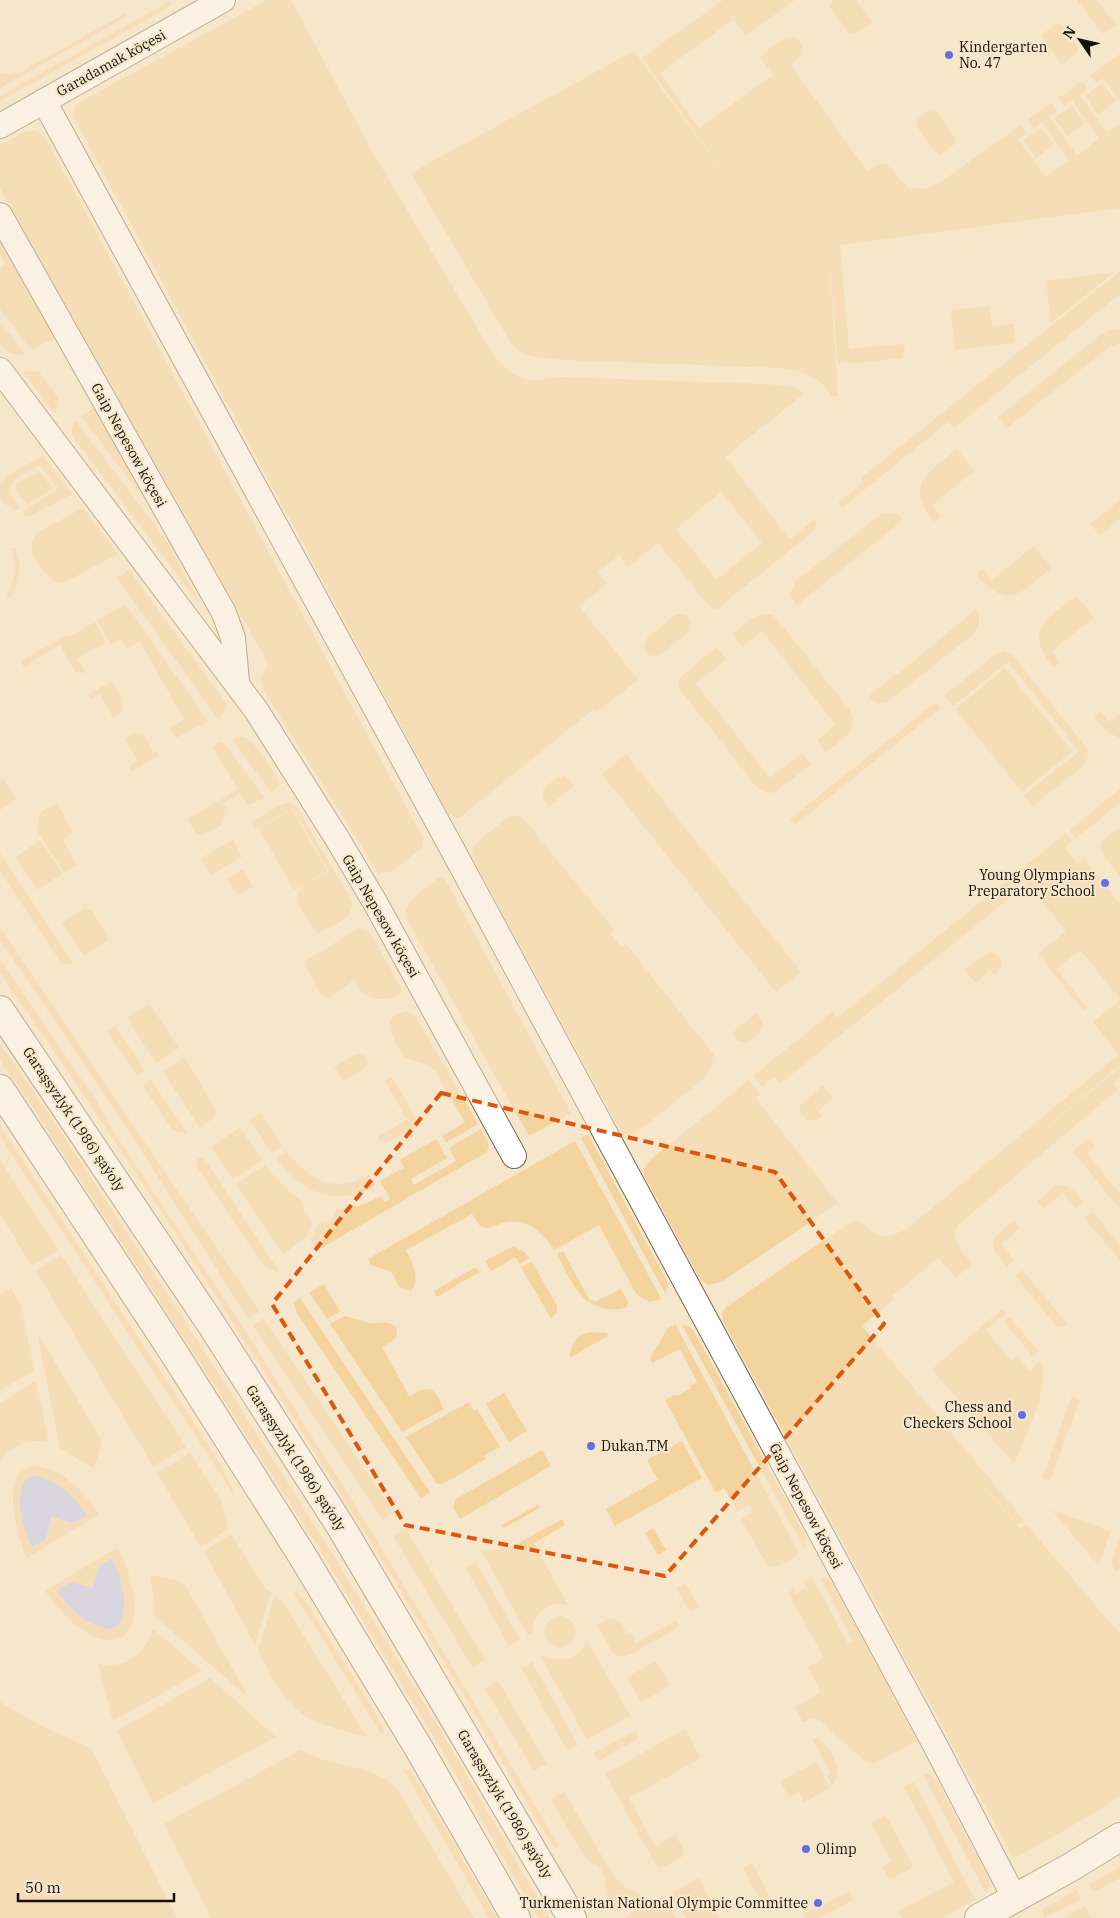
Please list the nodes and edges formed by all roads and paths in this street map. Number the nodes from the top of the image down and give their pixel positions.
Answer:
1 (223, 0) edge
2 (44, 101) junction
3 (0, 126) edge
4 (0, 215) edge
5 (0, 370) edge
6 (236, 682) junction
7 (0, 1010) edge
8 (0, 1089) edge
9 (514, 1156) dead end
10 (1120, 1837) edge
11 (1015, 1899) junction
12 (516, 1918) edge
13 (572, 1918) edge
14 (980, 1918) edge

1 - 2 street, Garadamak köçesi
2 - 3 street, Garadamak köçesi
2 - 11 street, Gaip Nepesow köçesi
4 - 6 street, Gaip Nepesow köçesi
5 - 6 street, Gaip Nepesow köçesi
6 - 9 street, Gaip Nepesow köçesi
7 - 13 main road, Garaşsyzlyk (1986) şaýoly
8 - 12 main road
10 - 11 main road
11 - 14 main road

